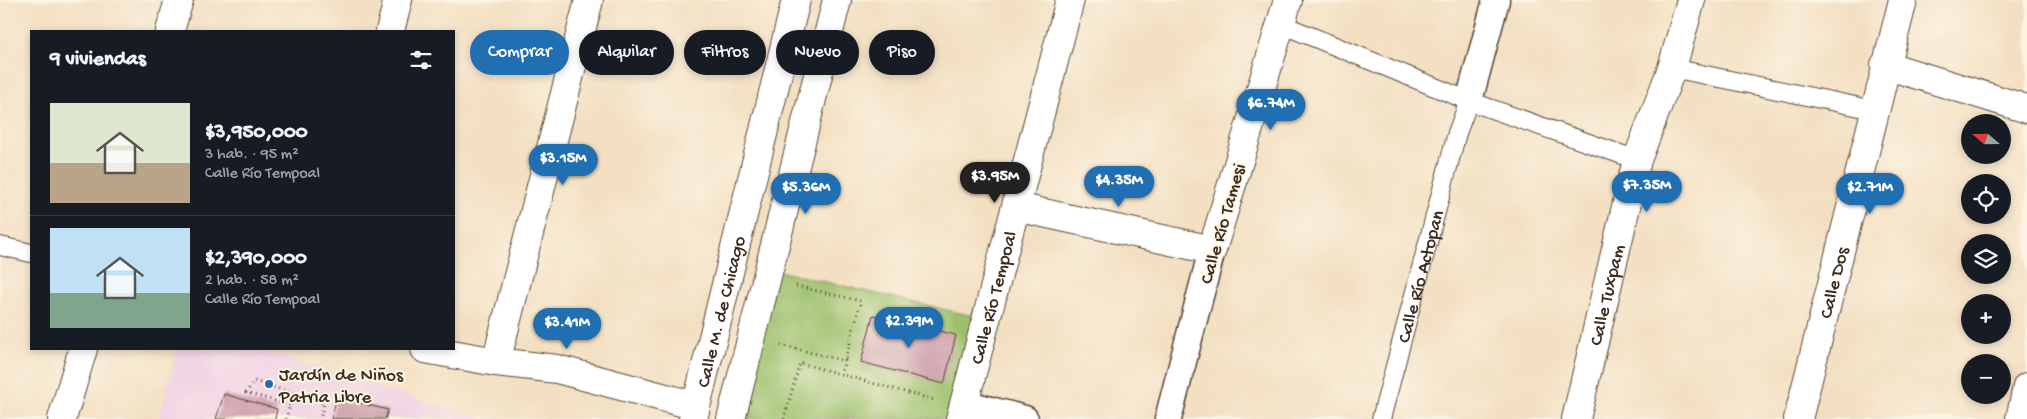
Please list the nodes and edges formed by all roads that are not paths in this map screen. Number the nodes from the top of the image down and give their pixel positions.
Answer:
1 (179, 0) edge
2 (398, 0) edge
3 (589, 0) edge
4 (796, 0) edge
5 (837, 0) edge
6 (1070, 0) edge
7 (1496, 0) edge
8 (1691, 0) edge
9 (1903, 0) edge
10 (1284, 12) edge
11 (170, 30) edge
12 (390, 30) edge
13 (1886, 65) junction
14 (1672, 68) junction
15 (1469, 101) junction
16 (1874, 110) junction
17 (2027, 110) edge
18 (1637, 160) junction
19 (1016, 207) junction
20 (0, 246) edge
21 (1212, 250) junction
22 (30, 253) edge
23 (83, 350) edge
24 (430, 350) edge
25 (496, 362) junction
26 (2027, 387) edge
27 (954, 408) edge
28 (695, 413) edge
29 (62, 419) edge
30 (731, 419) edge
31 (1025, 419) edge
32 (1168, 419) edge
33 (1381, 419) edge
34 (1576, 419) edge
35 (1798, 419) edge
36 (2020, 419) edge

1 - 11 street
2 - 12 street
3 - 25 street
4 - 28 street, Calle M. de Chicago
5 - 30 street, Calle M. de Chicago
6 - 19 street, Calle Río Tempoal
7 - 15 street
8 - 14 street, Calle Tuxpam
9 - 13 street, Calle Dos
10 - 15 lane
10 - 21 street, Calle Río Tamesi
13 - 16 street, Calle Dos
13 - 17 street
14 - 16 lane
14 - 18 street, Calle Tuxpam
15 - 18 lane
15 - 33 lane, Calle Río Actopan
16 - 35 street, Calle Dos
18 - 34 street, Calle Tuxpam
19 - 21 street
19 - 27 street, Calle Río Tempoal
20 - 22 lane
21 - 32 street, Calle Río Tamesi
23 - 29 street
24 - 25 street
25 - 28 street
26 - 36 street
27 - 31 street

